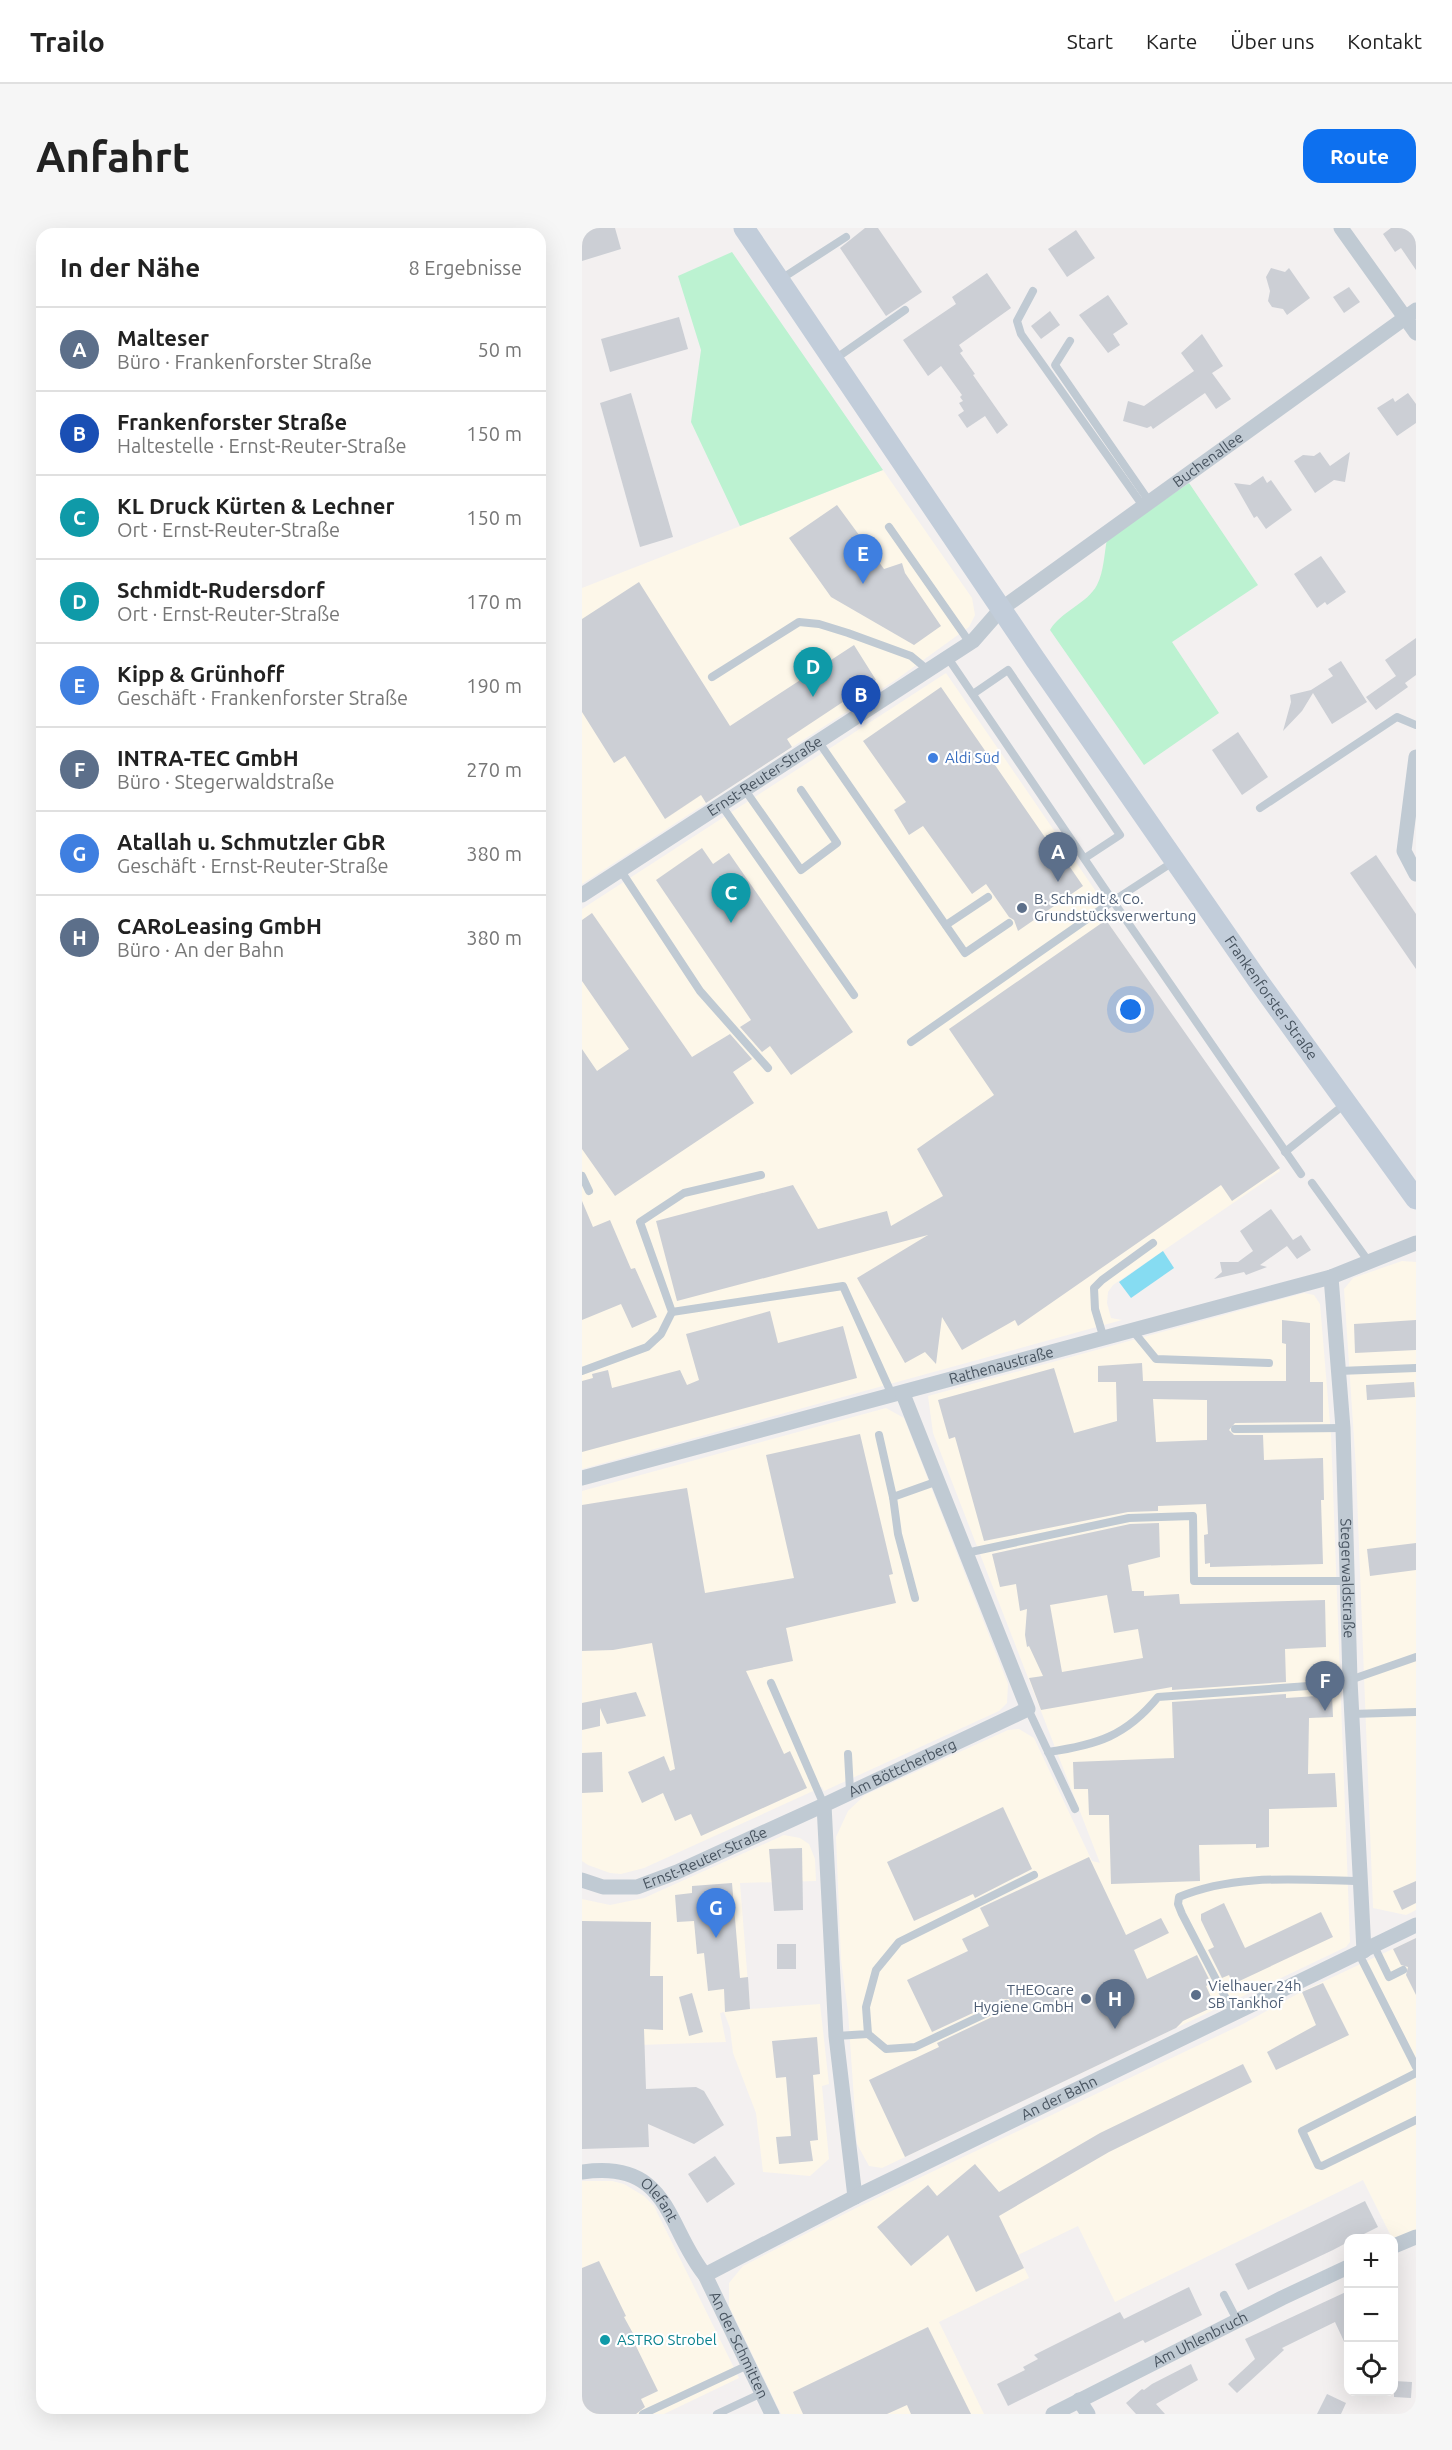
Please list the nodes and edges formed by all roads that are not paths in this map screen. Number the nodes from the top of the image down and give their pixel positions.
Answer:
1 (744, 228) edge
2 (1341, 228) edge
3 (846, 237) dead end
4 (779, 280) junction
5 (1033, 291) dead end
6 (905, 310) dead end
7 (1411, 314) edge
8 (1416, 333) edge
9 (1070, 341) dead end
10 (834, 361) junction
11 (1146, 503) junction
12 (889, 528) dead end
13 (1000, 609) junction
14 (970, 643) junction
15 (948, 658) junction
16 (928, 670) junction
17 (712, 677) dead end
18 (973, 694) junction
19 (1416, 725) edge
20 (819, 741) junction
21 (1416, 757) edge
22 (745, 790) junction
23 (801, 790) dead end
24 (722, 806) junction
25 (1260, 808) dead end
26 (1085, 858) junction
27 (1175, 861) junction
28 (621, 871) junction
29 (1416, 874) edge
30 (582, 895) edge
31 (988, 897) dead end
32 (1113, 901) junction
33 (1009, 923) dead end
34 (946, 925) junction
35 (854, 995) dead end
36 (912, 1042) dead end
37 (768, 1068) dead end
38 (1346, 1103) junction
39 (1285, 1152) junction
40 (1301, 1174) dead end
41 (761, 1175) dead end
42 (582, 1176) edge
43 (1312, 1184) dead end
44 (589, 1191) dead end
45 (1416, 1199) edge
46 (1153, 1243) dead end
47 (1416, 1243) edge
48 (1369, 1262) junction
49 (1331, 1277) junction
50 (672, 1312) junction
51 (1133, 1331) junction
52 (1104, 1339) junction
53 (1269, 1363) dead end
54 (1416, 1368) edge
55 (582, 1371) edge
56 (1338, 1371) junction
57 (898, 1395) junction
58 (1343, 1428) junction
59 (1235, 1430) dead end
60 (879, 1435) dead end
61 (582, 1478) edge
62 (938, 1481) junction
63 (893, 1497) junction
64 (966, 1553) junction
65 (1347, 1581) junction
66 (915, 1598) dead end
67 (1416, 1657) edge
68 (1350, 1681) junction
69 (771, 1683) dead end
70 (1028, 1709) junction
71 (1416, 1712) edge
72 (1352, 1714) junction
73 (1048, 1752) junction
74 (848, 1754) dead end
75 (850, 1791) junction
76 (824, 1805) junction
77 (1075, 1809) dead end
78 (1034, 1875) dead end
79 (582, 1880) edge
80 (1360, 1881) junction
81 (1416, 1925) edge
82 (1366, 1950) junction
83 (1403, 1970) dead end
84 (1006, 2004) dead end
85 (1234, 2014) junction
86 (868, 2034) junction
87 (836, 2036) junction
88 (1416, 2067) edge
89 (1416, 2073) edge
90 (1416, 2120) edge
91 (582, 2172) edge
92 (855, 2197) junction
93 (1416, 2237) edge
94 (1398, 2245) edge
95 (1344, 2269) edge
96 (705, 2276) junction
97 (1224, 2295) dead end
98 (1237, 2320) junction
99 (748, 2365) junction
100 (762, 2393) junction
101 (1080, 2400) junction
102 (643, 2414) edge
103 (717, 2414) edge
104 (772, 2414) edge
105 (1053, 2414) edge
106 (1088, 2414) edge

1 - 4 main road, Frankenforster Straße
2 - 7 street
3 - 4 lane
4 - 10 main road, Frankenforster Straße
5 - 11 lane
6 - 10 lane
7 - 8 street
7 - 11 street, Buchenallee
9 - 11 lane
10 - 13 main road, Frankenforster Straße
11 - 13 street, Buchenallee
12 - 14 lane
13 - 14 street, Ernst-Reuter-Straße
13 - 27 main road, Frankenforster Straße
14 - 15 street, Ernst-Reuter-Straße
15 - 16 street, Ernst-Reuter-Straße
15 - 18 lane
16 - 17 lane
16 - 20 street, Ernst-Reuter-Straße
18 - 26 lane
18 - 26 lane
19 - 25 lane
20 - 22 street, Ernst-Reuter-Straße
20 - 34 lane
21 - 29 street
22 - 23 lane
22 - 24 street, Ernst-Reuter-Straße
24 - 28 street, Ernst-Reuter-Straße
24 - 35 lane
26 - 32 lane
27 - 32 lane
27 - 38 main road, Frankenforster Straße
28 - 30 street, Ernst-Reuter-Straße
28 - 37 lane
31 - 34 lane
32 - 36 lane
32 - 39 lane
33 - 34 lane
38 - 39 lane
38 - 45 main road, Frankenforster Straße
39 - 40 lane
41 - 50 lane
42 - 44 lane
43 - 48 lane
46 - 52 lane
47 - 48 street, Rathenaustraße
48 - 49 street, Rathenaustraße
49 - 51 street, Rathenaustraße
49 - 56 street, Stegerwaldstraße
50 - 55 lane
50 - 57 lane
51 - 52 street, Rathenaustraße
51 - 53 lane
52 - 57 street, Rathenaustraße
54 - 56 lane
56 - 58 street, Stegerwaldstraße
57 - 61 street, Rathenaustraße
57 - 62 street
58 - 59 lane
58 - 65 street, Stegerwaldstraße
60 - 63 lane
62 - 63 lane
62 - 64 street
63 - 66 lane
64 - 65 lane
64 - 70 street
65 - 68 street, Stegerwaldstraße
67 - 68 lane
68 - 72 street, Stegerwaldstraße
68 - 73 lane
69 - 76 lane
70 - 73 lane
70 - 75 street, Am Böttcherberg
71 - 72 lane
72 - 80 street, Stegerwaldstraße
73 - 77 lane
74 - 75 lane
75 - 76 street, Am Böttcherberg
76 - 79 street, Ernst-Reuter-Straße
76 - 87 street
78 - 86 lane
80 - 82 street, Stegerwaldstraße
80 - 85 lane
81 - 82 street, An der Bahn
82 - 83 lane
82 - 85 street, An der Bahn
82 - 88 lane
84 - 86 lane
85 - 92 street, An der Bahn
86 - 87 lane
87 - 92 street
89 - 90 lane
91 - 96 street, Olefant
92 - 96 street, An der Bahn
93 - 94 street
95 - 98 street, Am Uhlenbruch
96 - 99 street, An der Schmitten
97 - 98 lane
98 - 101 street, Am Uhlenbruch
99 - 100 street, An der Schmitten
99 - 102 lane
100 - 103 lane
100 - 104 street, An der Schmitten
101 - 105 street, Am Uhlenbruch
101 - 106 street

